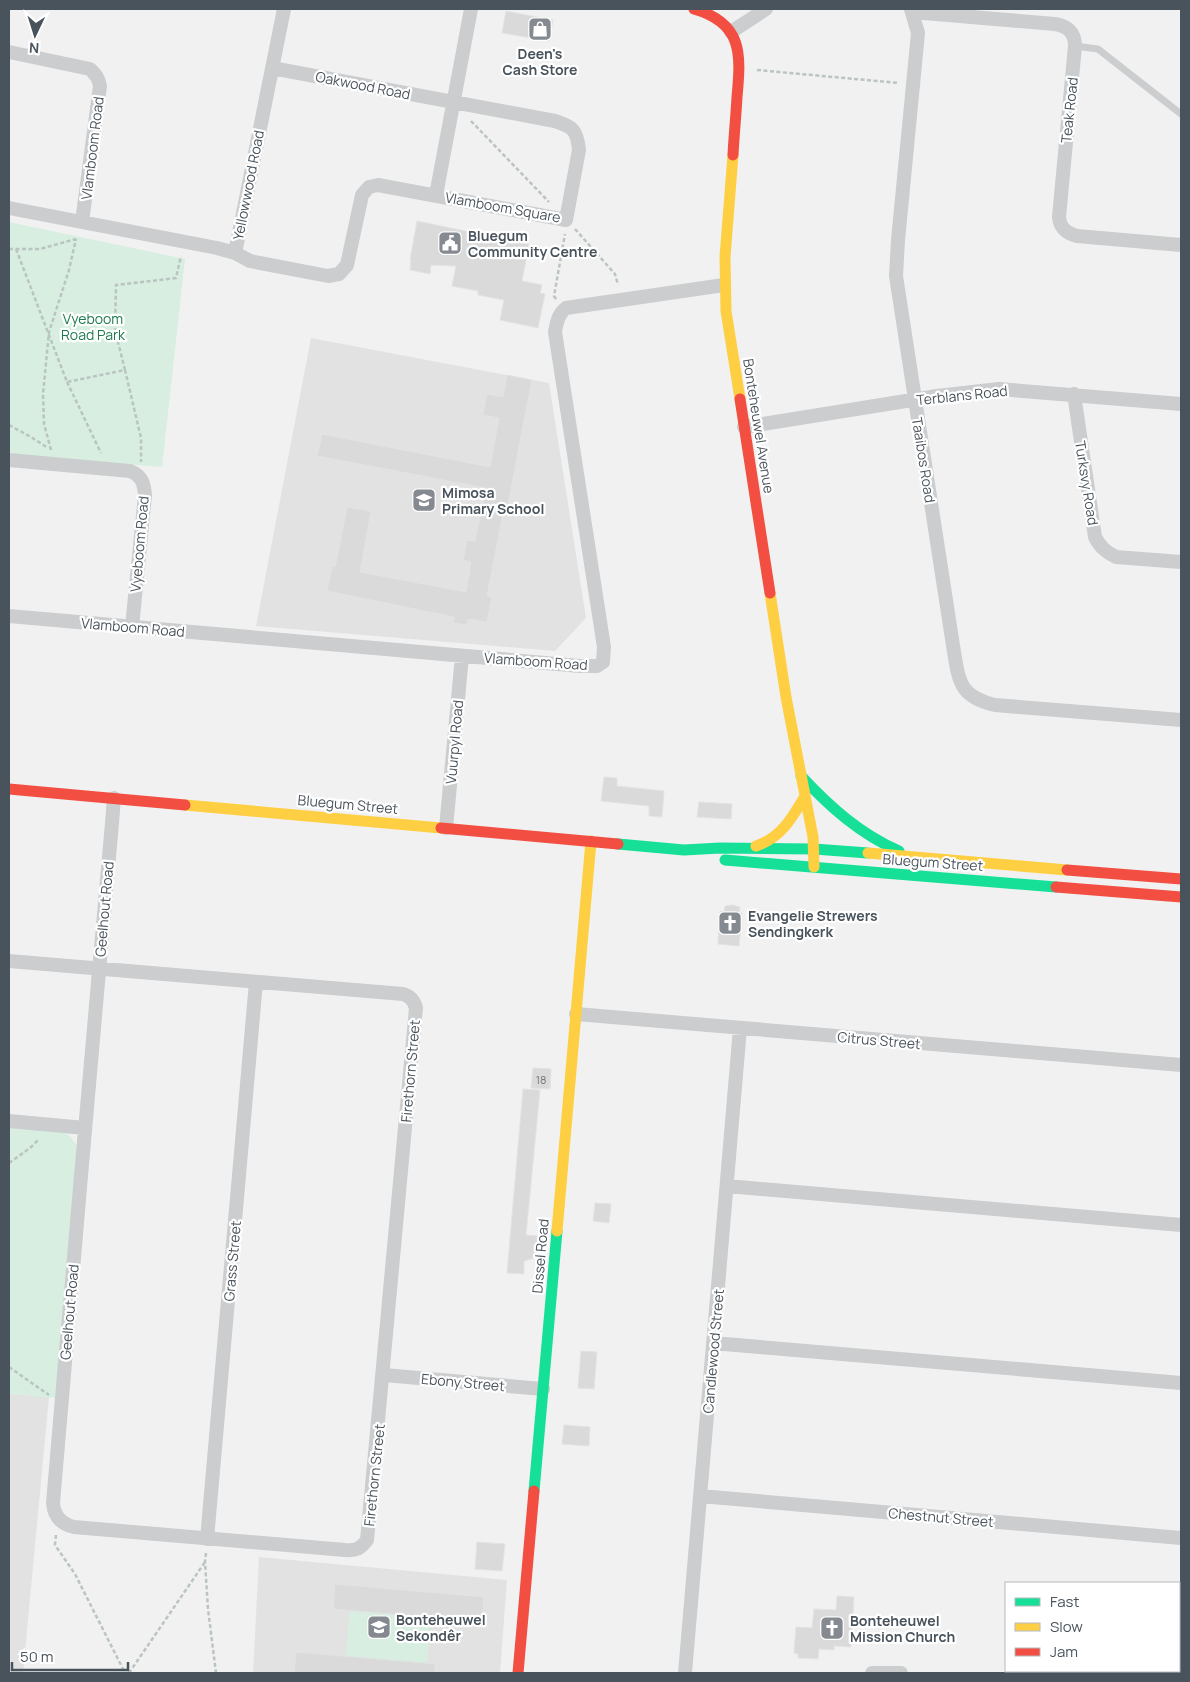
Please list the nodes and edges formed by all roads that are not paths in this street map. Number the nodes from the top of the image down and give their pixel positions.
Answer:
1 (284, 9) edge
2 (471, 9) edge
3 (694, 9) edge
4 (766, 9) edge
5 (911, 10) edge
6 (731, 32) junction
7 (1076, 46) junction
8 (9, 52) edge
9 (272, 68) junction
10 (453, 102) junction
11 (1181, 114) edge
12 (436, 196) junction
13 (9, 208) edge
14 (86, 223) junction
15 (1181, 245) edge
16 (235, 253) junction
17 (724, 285) junction
18 (1074, 394) junction
19 (914, 400) junction
20 (1181, 404) edge
21 (744, 427) junction
22 (9, 460) edge
23 (1181, 562) edge
24 (9, 616) edge
25 (132, 627) junction
26 (462, 656) junction
27 (1181, 720) edge
28 (801, 776) junction
29 (9, 789) edge
30 (805, 796) junction
31 (114, 798) junction
32 (446, 828) junction
33 (591, 841) junction
34 (749, 848) junction
35 (684, 850) junction
36 (814, 850) junction
37 (915, 857) junction
38 (814, 867) junction
39 (1181, 879) edge
40 (1181, 897) edge
41 (9, 961) edge
42 (99, 969) junction
43 (256, 982) junction
44 (576, 1014) junction
45 (740, 1028) junction
46 (1181, 1064) edge
47 (9, 1121) edge
48 (85, 1128) junction
49 (727, 1186) junction
50 (1181, 1225) edge
51 (713, 1343) junction
52 (384, 1375) junction
53 (1181, 1383) edge
54 (543, 1389) junction
55 (700, 1496) junction
56 (1181, 1538) edge
57 (207, 1539) junction
58 (518, 1673) edge
59 (685, 1673) edge
60 (872, 1673) edge
61 (901, 1673) edge

1 - 9 street, Yellowwood Road
2 - 10 street
3 - 6 street, Bonteheuwel Avenue
4 - 6 street
5 - 7 street
5 - 19 street, Taaibos Road
6 - 17 street, Bonteheuwel Avenue
7 - 11 lane
7 - 15 street, Teak Road
8 - 14 street, Vlamboom Road
9 - 10 street, Oakwood Road
9 - 16 street, Yellowwood Road
10 - 12 street
10 - 12 street, Vlamboom Square
12 - 16 street, Vlamboom Square
13 - 14 street, Yellowwood Road
14 - 16 street, Yellowwood Road
17 - 21 street, Bonteheuwel Avenue
17 - 26 street, Vlamboom Road
18 - 19 street, Terblans Road
18 - 20 street, Terblans Road
18 - 23 street, Turksvy Road
19 - 21 street, Terblans Road
19 - 27 street, Taaibos Road
21 - 28 street, Bonteheuwel Avenue
22 - 25 street, Vyeboom Road
24 - 25 street, Vlamboom Road
25 - 26 street, Vlamboom Road
26 - 32 street, Vuurpyl Road
28 - 30 street, Bonteheuwel Avenue
28 - 37 street
29 - 31 street, Bluegum Street
30 - 34 street
30 - 36 street, Bonteheuwel Avenue
31 - 32 street, Bluegum Street
31 - 42 street, Geelhout Road
32 - 33 street, Bluegum Street
33 - 35 street, Bluegum Street
33 - 44 street, Dissel Road
34 - 35 street, Bluegum Street
34 - 36 street, Bluegum Street
35 - 38 street, Bluegum Street
36 - 37 street, Bluegum Street
36 - 38 street, Bonteheuwel Avenue
37 - 39 street, Bluegum Street
38 - 40 street, Bluegum Street
41 - 42 street, Firethorn Street
42 - 43 street, Firethorn Street
42 - 48 street, Geelhout Road
43 - 52 street, Firethorn Street
43 - 57 street, Grass Street
44 - 45 street, Citrus Street
44 - 54 street, Dissel Road
45 - 46 street, Citrus Street
45 - 49 street, Candlewood Street
47 - 48 street
48 - 57 street, Geelhout Road
49 - 50 street
49 - 51 street, Candlewood Street
51 - 53 street
51 - 55 street, Candlewood Street
52 - 54 street, Ebony Street
52 - 57 street, Firethorn Street
54 - 58 street, Dissel Road
55 - 56 street, Chestnut Street
55 - 59 street, Candlewood Street
60 - 61 street

